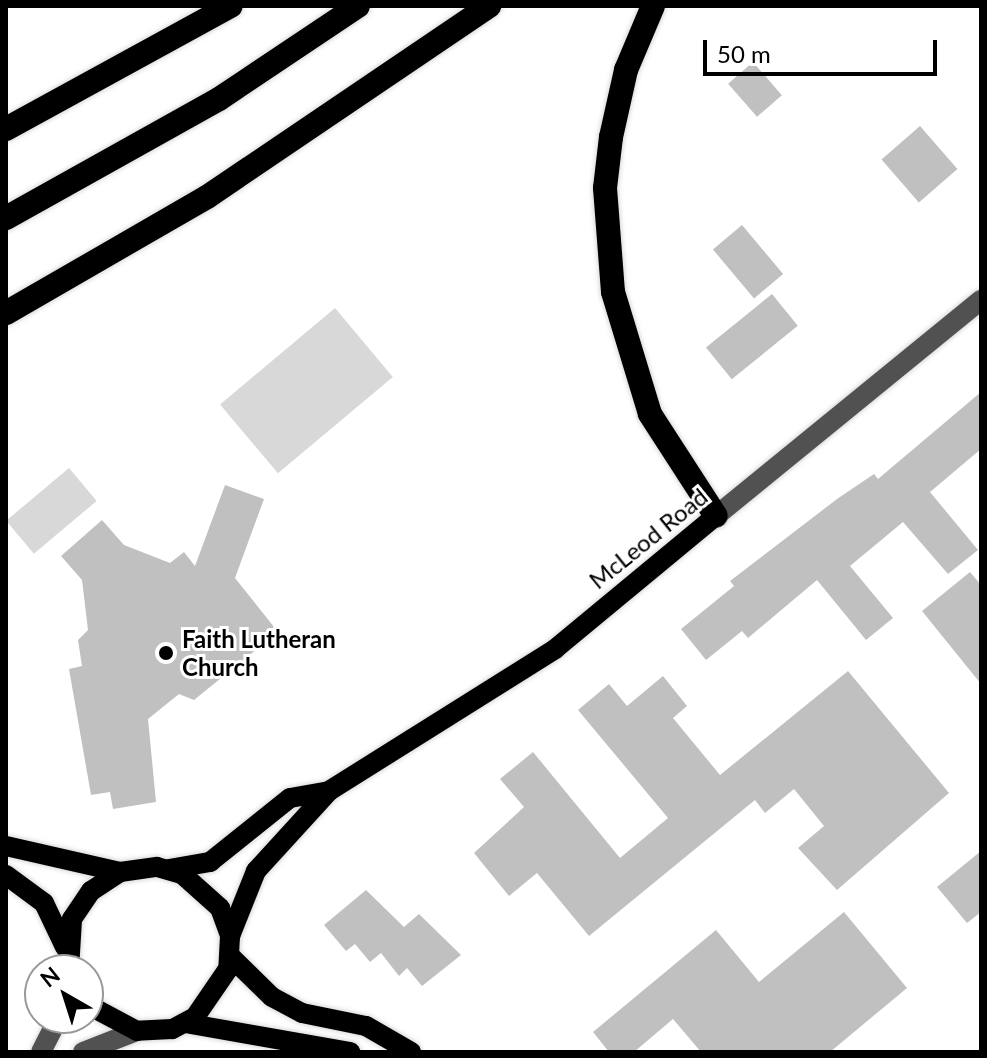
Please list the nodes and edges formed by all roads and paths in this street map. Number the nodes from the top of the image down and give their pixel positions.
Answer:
1 (231, 6) edge
2 (358, 6) edge
3 (489, 6) edge
4 (653, 6) edge
5 (6, 129) edge
6 (6, 218) edge
7 (981, 300) edge
8 (6, 313) edge
9 (716, 516) junction
10 (329, 791) junction
11 (6, 846) edge
12 (169, 869) junction
13 (120, 872) junction
14 (6, 875) edge
15 (230, 936) junction
16 (66, 949) junction
17 (67, 954) edge
18 (231, 957) junction
19 (104, 1013) edge
20 (185, 1023) junction
21 (137, 1031) junction
22 (50, 1034) edge
23 (41, 1052) edge
24 (83, 1052) edge
25 (350, 1052) edge
26 (411, 1052) edge

1 - 5 highway
2 - 6 highway
3 - 8 highway
4 - 9 highway
7 - 9 street, McLeod Road
9 - 10 main road, McLeod Road
10 - 12 main road, McLeod Road
10 - 15 main road, McLeod Road
11 - 13 main road, McLeod Road
12 - 13 main road, McLeod Road
12 - 15 main road
13 - 16 main road
14 - 16 main road
15 - 18 main road
16 - 17 main road
18 - 20 main road
18 - 26 main road
19 - 21 main road
20 - 21 main road
20 - 25 main road
21 - 24 street
22 - 23 street

